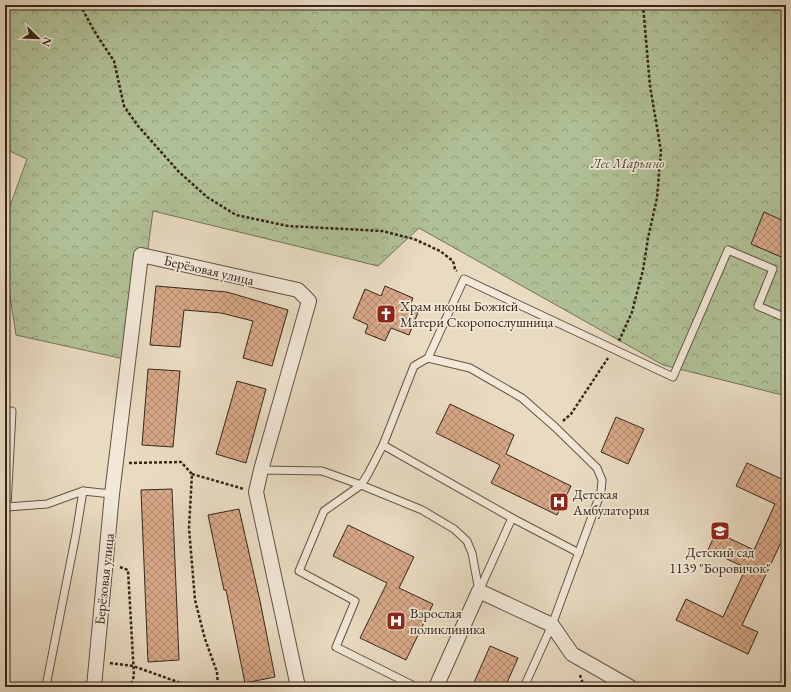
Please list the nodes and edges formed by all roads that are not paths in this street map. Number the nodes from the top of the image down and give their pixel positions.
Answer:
1 (786, 318) edge
2 (428, 358) junction
3 (12, 411) dead end
4 (383, 445) junction
5 (261, 470) junction
6 (361, 485) junction
7 (83, 491) junction
8 (112, 494) junction
9 (7, 507) junction
10 (5, 516) edge
11 (512, 518) junction
12 (579, 553) junction
13 (479, 591) junction
14 (552, 625) junction
15 (50, 687) edge
16 (94, 687) edge
17 (298, 687) edge
18 (416, 687) edge
19 (436, 687) edge
20 (524, 687) edge
21 (630, 687) edge

1 - 2 lane
2 - 4 lane
2 - 12 lane
3 - 9 lane
4 - 6 lane
4 - 11 lane
5 - 6 lane
5 - 8 street, Берёзовая улица
5 - 17 street, Берёзовая улица
6 - 13 lane
6 - 18 lane
7 - 8 lane
7 - 9 lane
7 - 15 lane
8 - 16 street, Берёзовая улица
9 - 10 lane
11 - 12 lane
11 - 13 lane
12 - 14 lane
13 - 14 street
13 - 19 street
14 - 20 lane
14 - 21 street

